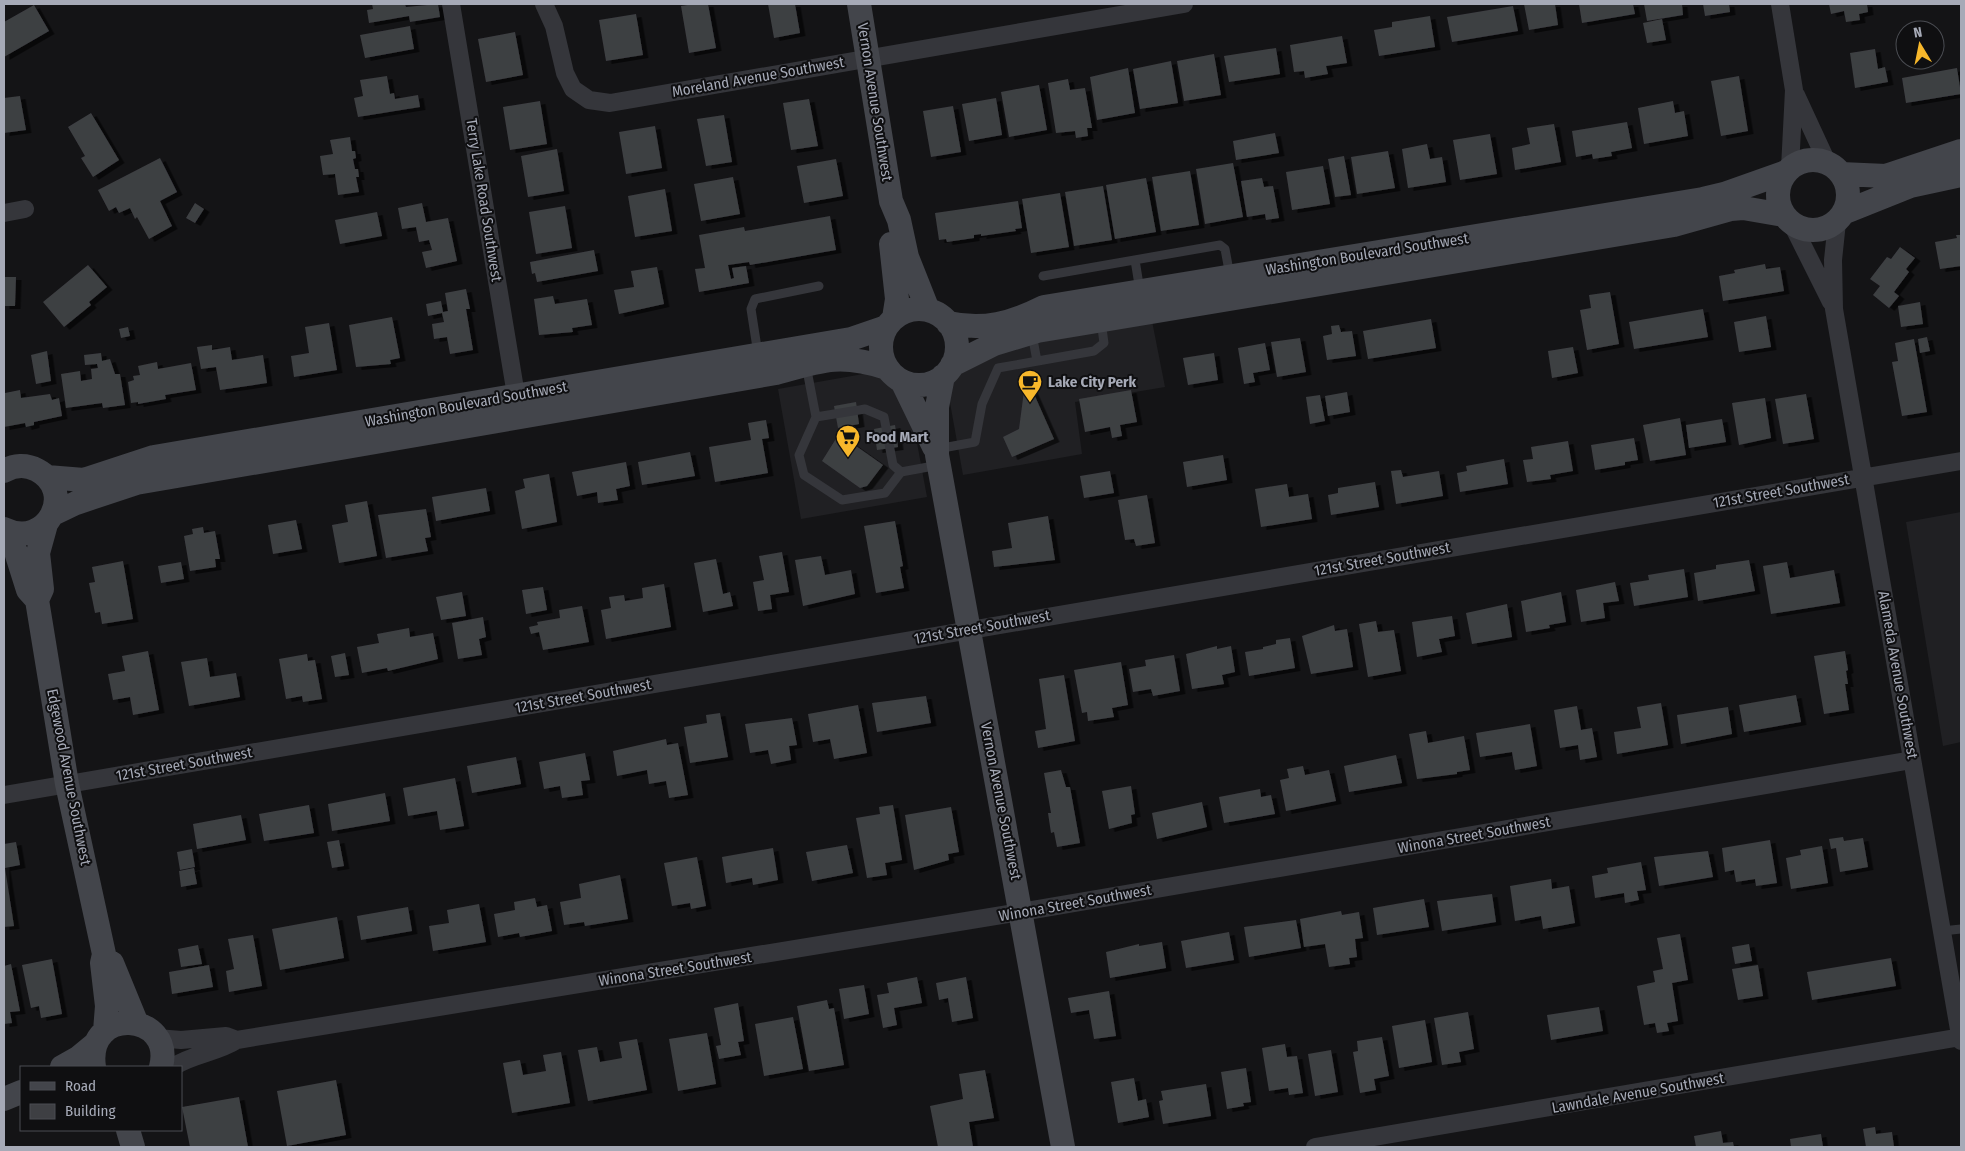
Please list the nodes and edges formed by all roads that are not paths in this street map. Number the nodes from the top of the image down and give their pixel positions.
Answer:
1 (451, 4) edge
2 (544, 4) edge
3 (858, 4) edge
4 (1184, 4) edge
5 (1780, 4) edge
6 (867, 57) junction
7 (1794, 90) junction
8 (1961, 151) edge
9 (1834, 168) junction
10 (1788, 170) junction
11 (1961, 175) edge
12 (891, 201) junction
13 (25, 209) dead end
14 (4, 213) edge
15 (1841, 217) junction
16 (1788, 220) junction
17 (1135, 260) junction
18 (1043, 276) dead end
19 (1230, 276) junction
20 (819, 286) dead end
21 (1140, 291) junction
22 (1834, 309) junction
23 (928, 310) junction
24 (1101, 321) junction
25 (890, 323) junction
26 (948, 323) junction
27 (1032, 333) junction
28 (758, 354) junction
29 (1037, 361) junction
30 (806, 365) junction
31 (948, 370) junction
32 (895, 374) junction
33 (516, 396) junction
34 (816, 417) junction
35 (938, 456) junction
36 (1961, 461) edge
37 (4, 471) edge
38 (901, 472) junction
39 (47, 477) junction
40 (1864, 477) junction
41 (50, 519) junction
42 (4, 530) edge
43 (37, 600) junction
44 (969, 630) junction
45 (1912, 760) junction
46 (67, 784) junction
47 (4, 795) edge
48 (1021, 912) junction
49 (1961, 929) edge
50 (1942, 931) junction
51 (104, 954) junction
52 (137, 1024) junction
53 (157, 1038) junction
54 (1961, 1039) edge
55 (237, 1040) junction
56 (98, 1047) edge
57 (64, 1066) edge
58 (161, 1066) edge
59 (175, 1066) edge
60 (20, 1092) edge
61 (4, 1099) edge
62 (128, 1131) edge
63 (143, 1131) edge
64 (133, 1147) edge
65 (145, 1147) edge
66 (1063, 1147) edge
67 (1315, 1147) edge

1 - 33 street, Terry Lake Road Southwest
2 - 6 street, Moreland Avenue Southwest
3 - 6 main road, Vernon Avenue Southwest
4 - 6 street, Moreland Avenue Southwest
5 - 7 street
6 - 12 main road, Vernon Avenue Southwest
7 - 9 street
7 - 10 street
8 - 9 main road
9 - 10 main road
9 - 15 main road
10 - 16 main road
10 - 19 main road, Washington Boulevard Southwest
11 - 15 main road
12 - 23 main road, Vernon Avenue Southwest
12 - 25 main road, Vernon Avenue Southwest
13 - 14 street
15 - 16 main road
15 - 22 street, Alameda Avenue Southwest
16 - 22 street, Alameda Avenue Southwest
16 - 24 main road, Washington Boulevard Southwest
17 - 18 lane
17 - 19 lane
17 - 21 lane
19 - 21 main road, Washington Boulevard Southwest
20 - 28 lane
21 - 26 main road, Washington Boulevard Southwest
22 - 40 street, Alameda Avenue Southwest
23 - 25 main road
23 - 26 main road
24 - 27 main road, Washington Boulevard Southwest
24 - 29 lane
25 - 28 main road, Washington Boulevard Southwest
25 - 32 main road
26 - 31 main road
27 - 29 lane
27 - 31 main road, Washington Boulevard Southwest
28 - 33 main road, Washington Boulevard Southwest
29 - 35 lane
30 - 32 main road, Washington Boulevard Southwest
30 - 34 lane
30 - 41 main road, Washington Boulevard Southwest
31 - 32 main road
31 - 35 main road, Vernon Avenue Southwest
32 - 35 main road, Vernon Avenue Southwest
33 - 39 main road, Washington Boulevard Southwest
34 - 38 lane
34 - 38 lane
35 - 38 lane
35 - 44 main road, Vernon Avenue Southwest
36 - 40 street, 121st Street Southwest
37 - 39 main road
39 - 41 main road, Edgewood Avenue Southwest
40 - 44 street, 121st Street Southwest
40 - 45 street, Alameda Avenue Southwest
41 - 42 main road, Washington Boulevard Southwest
41 - 43 main road, Edgewood Avenue Southwest
42 - 43 main road, Edgewood Avenue Southwest
43 - 46 main road, Edgewood Avenue Southwest
44 - 46 street, 121st Street Southwest
44 - 48 main road, Vernon Avenue Southwest
45 - 48 street, Winona Street Southwest
45 - 50 street, Alameda Avenue Southwest
46 - 47 street, 121st Street Southwest
46 - 51 main road, Edgewood Avenue Southwest
48 - 55 street, Winona Street Southwest
48 - 66 main road, Vernon Avenue Southwest
49 - 50 lane
50 - 54 street, Alameda Avenue Southwest
51 - 52 main road, Edgewood Avenue Southwest
51 - 56 main road, Edgewood Avenue Southwest
52 - 53 main road
52 - 56 main road
53 - 55 street, Winona Street Southwest
53 - 58 main road
54 - 67 street, Lawndale Avenue Southwest
55 - 59 street, Winona Street Southwest
56 - 57 main road
60 - 61 main road
62 - 64 main road
63 - 65 main road

